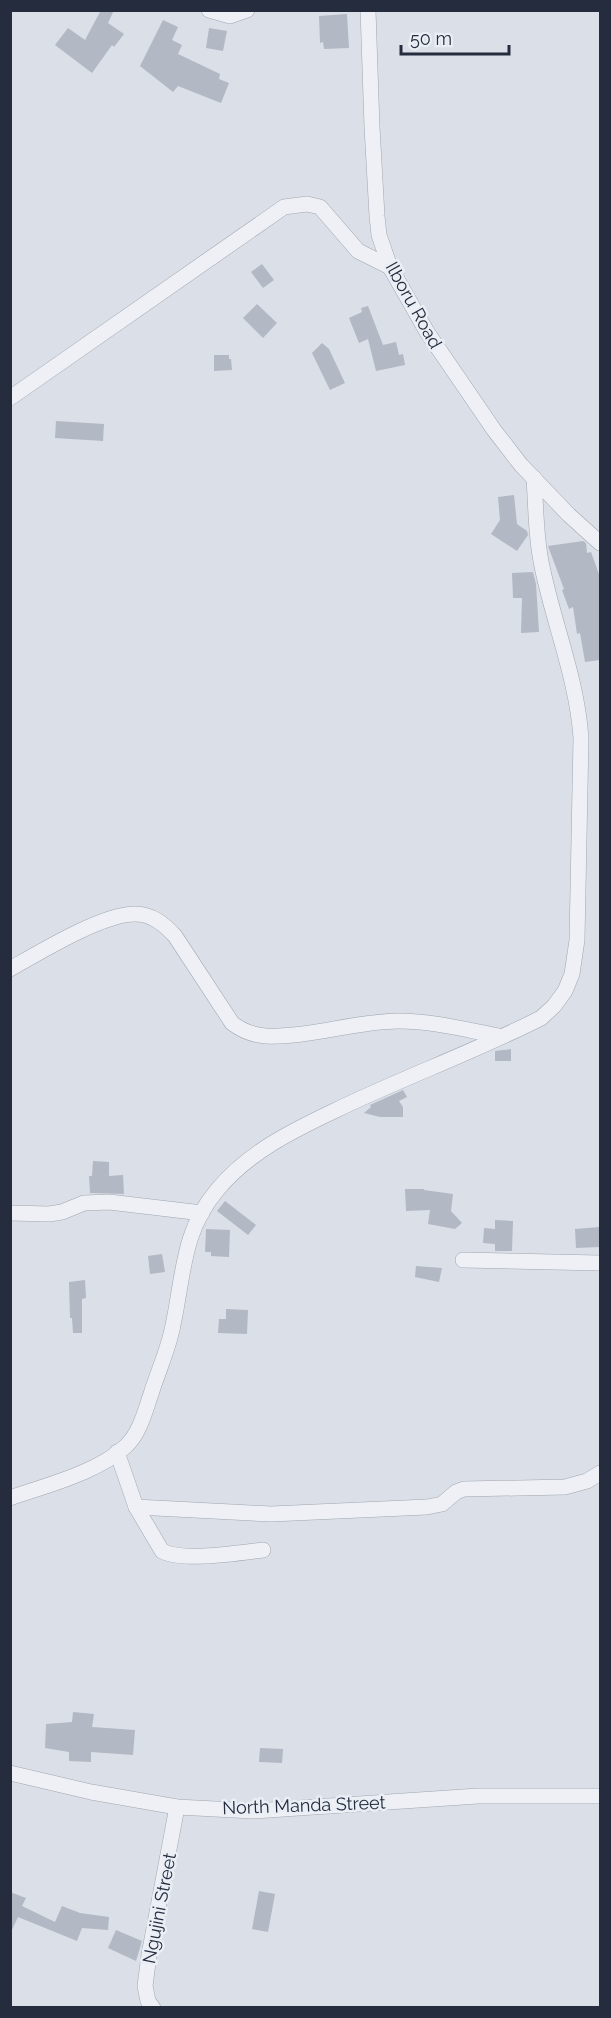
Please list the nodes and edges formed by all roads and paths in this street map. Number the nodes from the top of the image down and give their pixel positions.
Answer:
1 (209, 10) edge
2 (247, 10) edge
3 (368, 10) edge
4 (390, 267) junction
5 (10, 398) edge
6 (534, 478) junction
7 (600, 543) edge
8 (10, 969) edge
9 (500, 1036) junction
10 (10, 1213) edge
11 (202, 1213) junction
12 (463, 1260) dead end
13 (600, 1263) edge
14 (117, 1452) junction
15 (600, 1473) edge
16 (10, 1498) edge
17 (136, 1507) junction
18 (263, 1550) dead end
19 (10, 1773) edge
20 (600, 1796) edge
21 (177, 1807) junction
22 (153, 2007) edge

1 - 2 street
3 - 4 street, Ilboru Road
4 - 5 street
4 - 6 street, Ilboru Road
6 - 7 street, Ilboru Road
6 - 9 street
8 - 9 street
9 - 11 street
10 - 11 street
11 - 14 street
12 - 13 street
14 - 16 street
14 - 17 street
15 - 17 street
17 - 18 street
19 - 21 street, North Manda Street
20 - 21 street, North Manda Street
21 - 22 street, Ngujini Street

